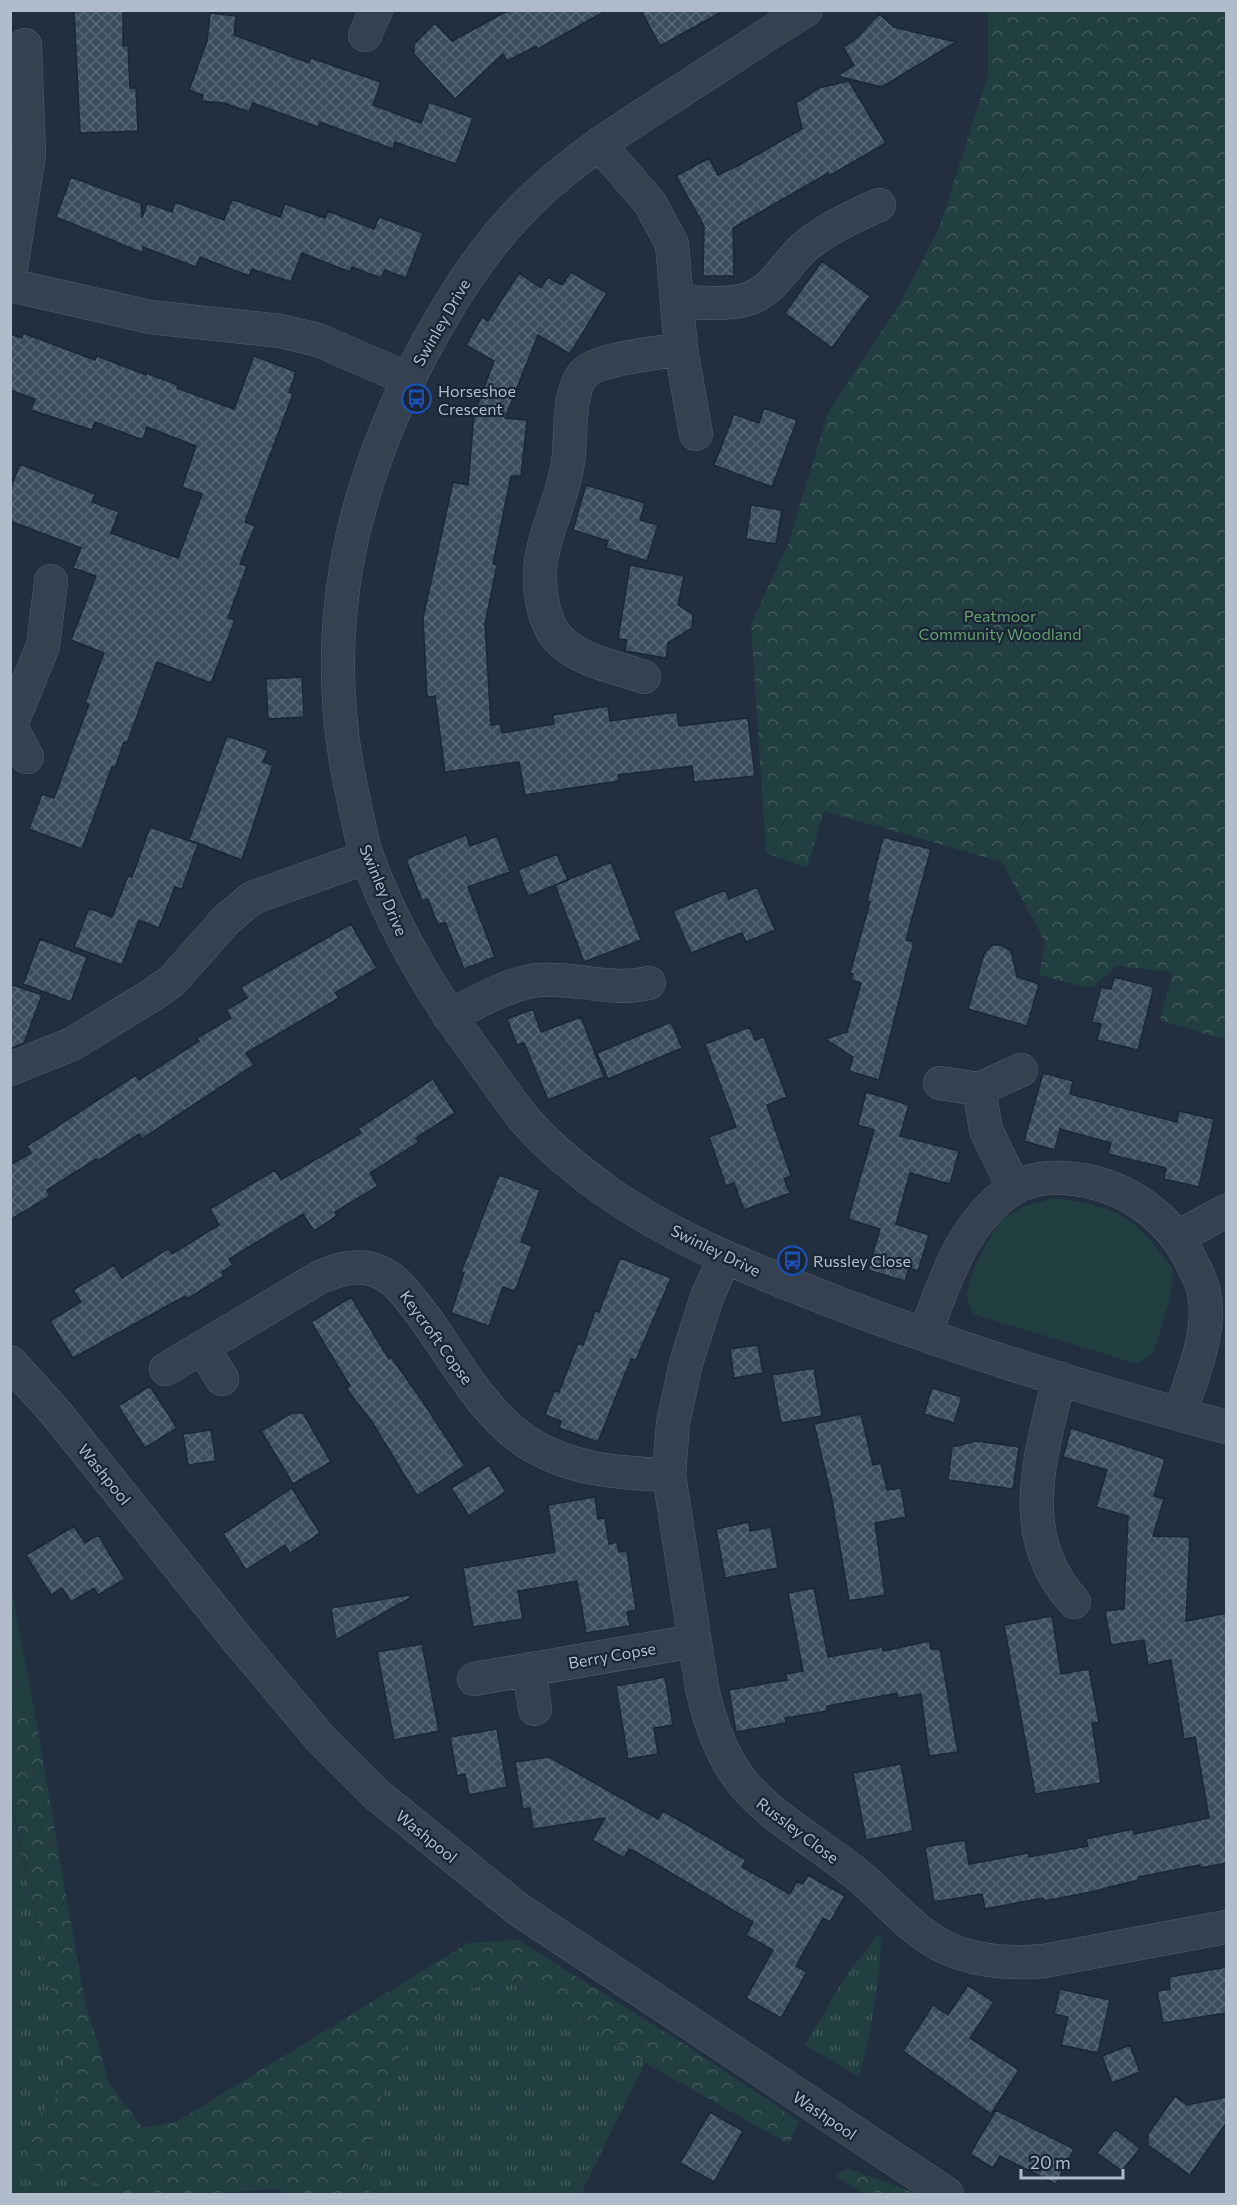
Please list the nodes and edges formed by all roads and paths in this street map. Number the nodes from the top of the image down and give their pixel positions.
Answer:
1 (806, 10) edge
2 (767, 21) edge
3 (25, 45) dead end
4 (599, 144) junction
5 (879, 205) dead end
6 (10, 275) edge
7 (10, 285) edge
8 (678, 302) junction
9 (681, 349) junction
10 (408, 379) junction
11 (696, 434) dead end
12 (51, 581) dead end
13 (644, 677) dead end
14 (11, 727) edge
15 (27, 758) dead end
16 (367, 857) junction
17 (649, 983) dead end
18 (449, 1016) junction
19 (10, 1069) edge
20 (1021, 1070) dead end
21 (940, 1083) dead end
22 (979, 1089) junction
23 (1014, 1188) junction
24 (1227, 1211) edge
25 (1178, 1237) junction
26 (725, 1257) junction
27 (925, 1335) junction
28 (203, 1348) junction
29 (10, 1362) edge
30 (166, 1369) dead end
31 (1059, 1378) junction
32 (222, 1379) dead end
33 (1180, 1414) junction
34 (1227, 1427) edge
35 (669, 1476) junction
36 (1074, 1602) dead end
37 (694, 1641) junction
38 (529, 1669) junction
39 (474, 1679) dead end
40 (535, 1709) dead end
41 (1227, 1927) edge
42 (947, 2194) edge

1 - 2 street, Swinley Drive
2 - 4 street, Swinley Drive
3 - 6 street
4 - 8 street
4 - 10 street, Swinley Drive
5 - 8 street
7 - 10 street
8 - 9 street
9 - 11 street
9 - 13 street
10 - 16 street, Swinley Drive
12 - 14 street
14 - 15 street
16 - 18 street, Swinley Drive
16 - 19 street
17 - 18 street
18 - 26 street, Swinley Drive
20 - 22 street
21 - 22 street
22 - 23 street
23 - 25 street
23 - 27 street
24 - 25 street
25 - 33 street
26 - 27 street, Swinley Drive
26 - 35 street, Russley Close
27 - 31 street, Swinley Drive
28 - 30 street, Keycroft Copse
28 - 32 street
28 - 35 street, Keycroft Copse
29 - 42 street, Washpool
31 - 33 street, Swinley Drive
31 - 36 street
33 - 34 street, Swinley Drive
35 - 37 street, Russley Close
37 - 38 street, Berry Copse
37 - 41 street, Russley Close
38 - 39 street, Berry Copse
38 - 40 street

